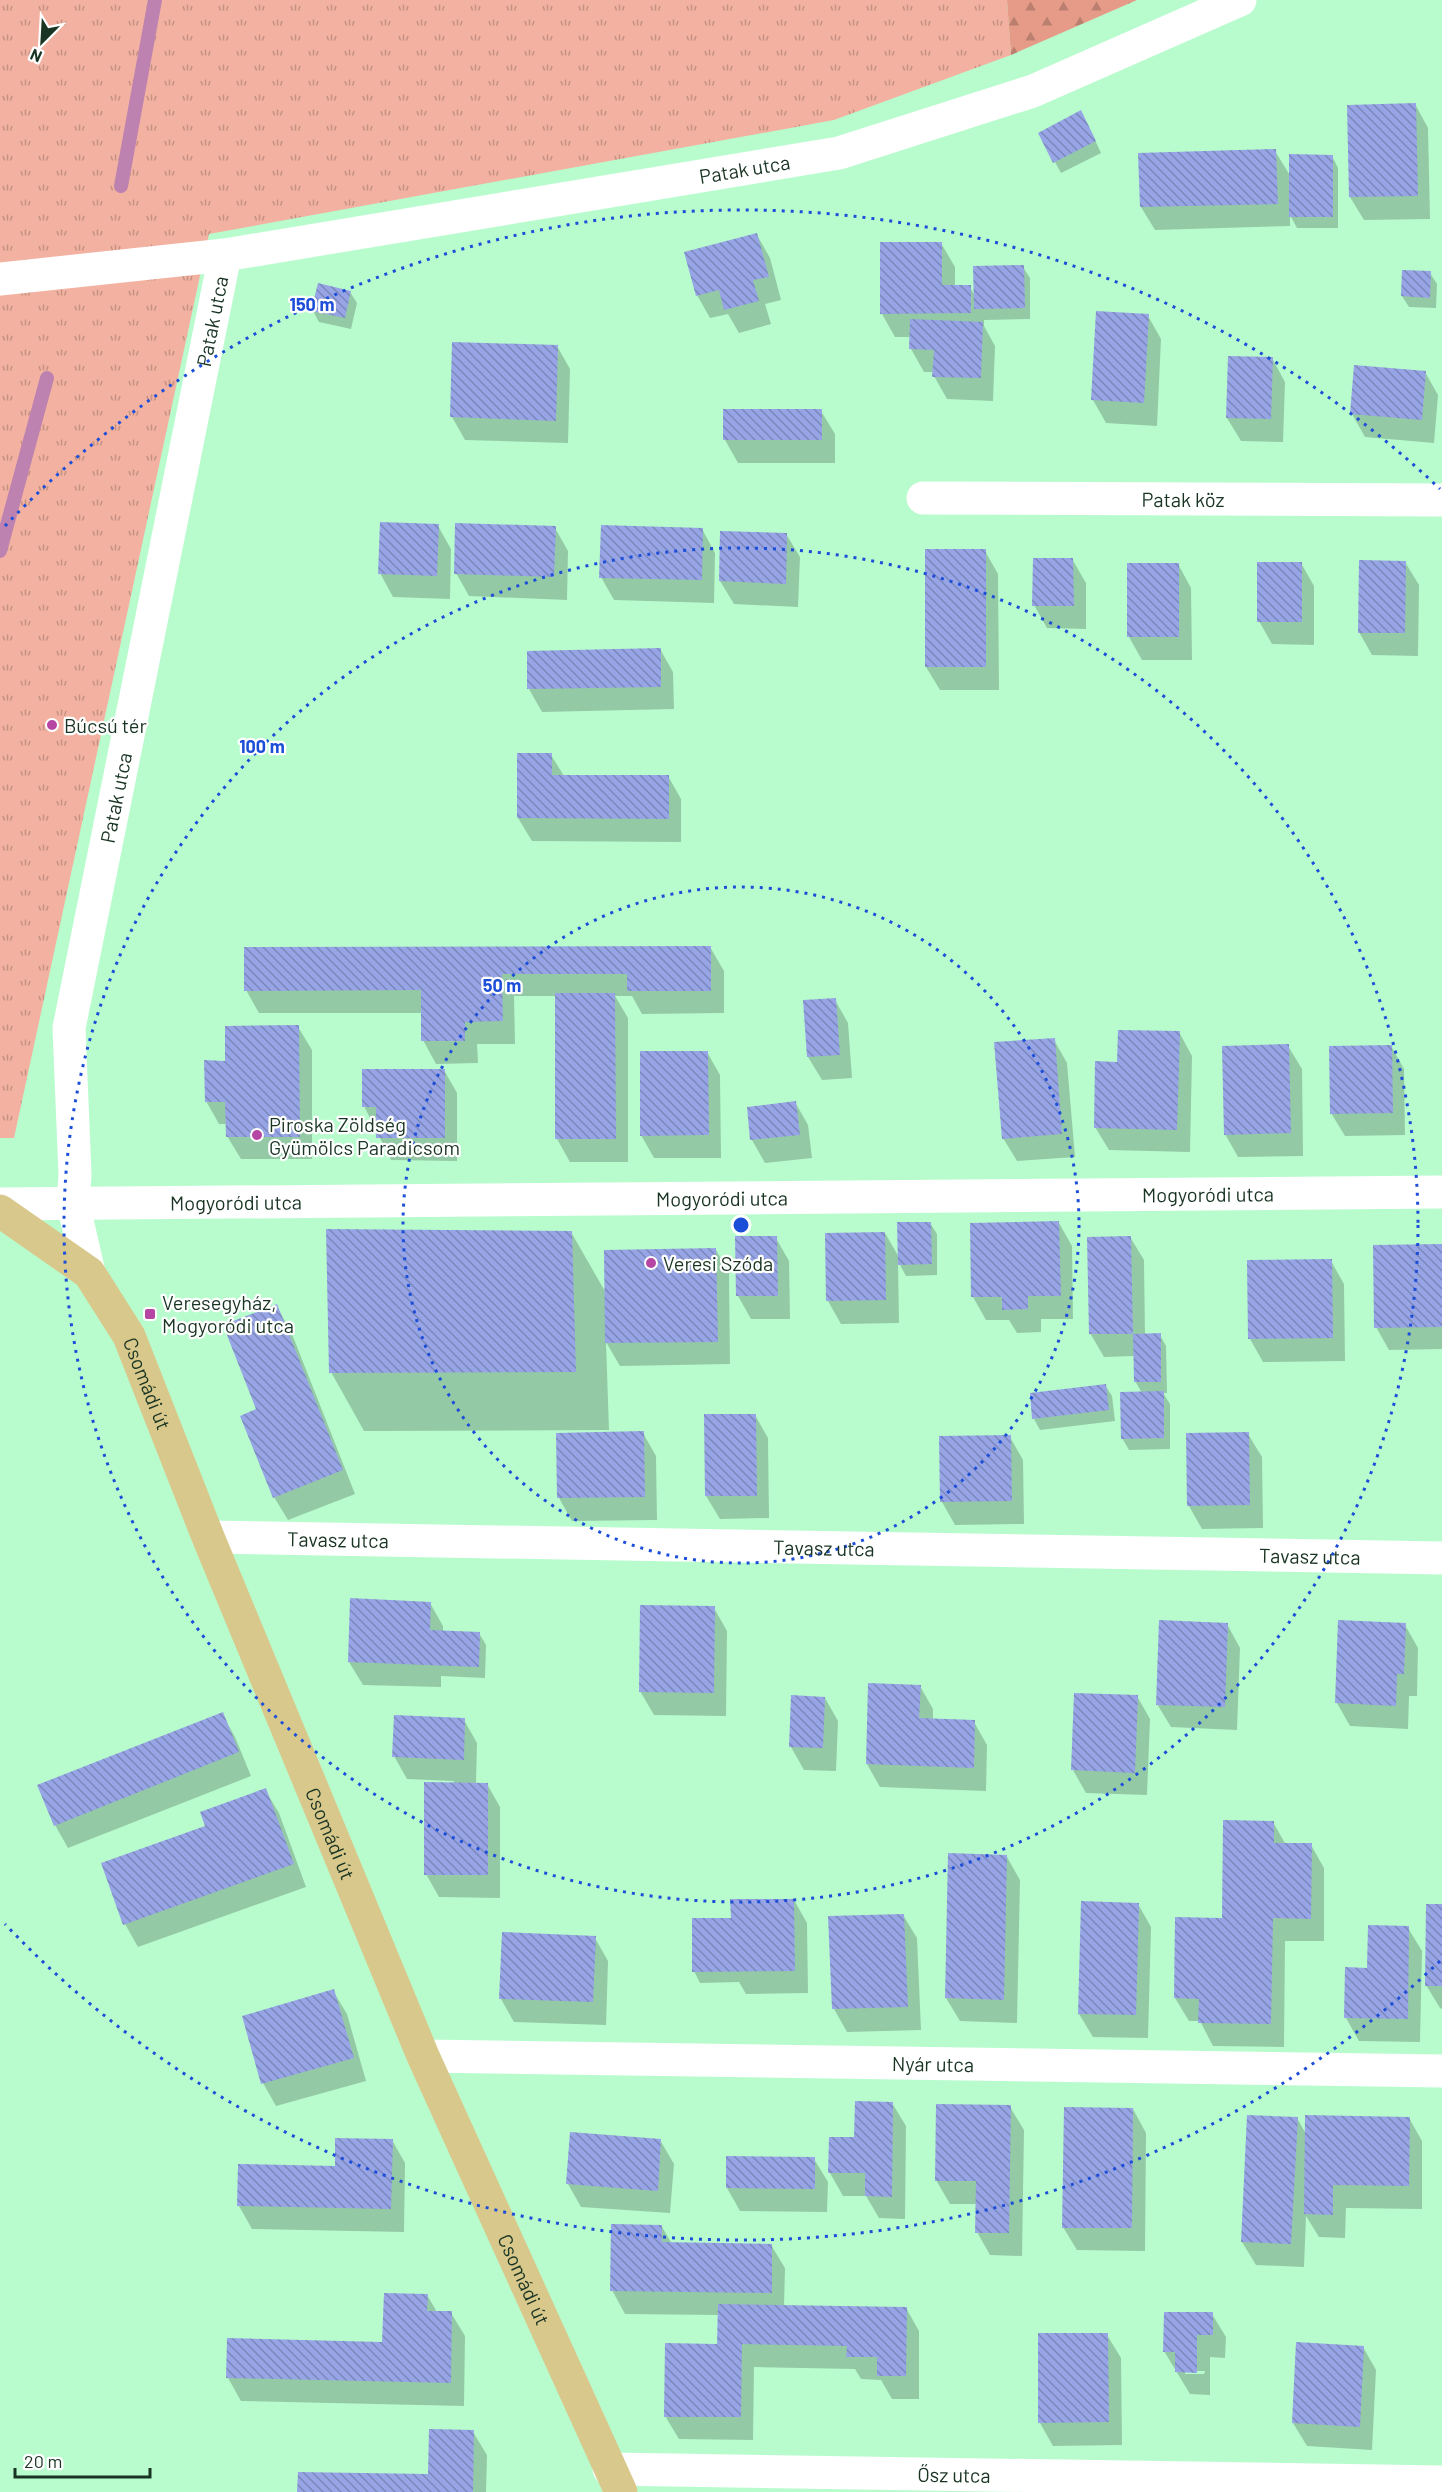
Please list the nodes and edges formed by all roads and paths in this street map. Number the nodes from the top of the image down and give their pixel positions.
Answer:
1 (1240, 0) edge
2 (225, 255) junction
3 (0, 279) edge
4 (923, 498) dead end
5 (1442, 500) edge
6 (1442, 1192) edge
7 (73, 1203) junction
8 (0, 1204) edge
9 (0, 1211) edge
10 (89, 1273) junction
11 (208, 1537) junction
12 (1442, 1558) edge
13 (423, 2056) junction
14 (1442, 2071) edge
15 (615, 2481) edge
16 (1442, 2482) edge

1 - 2 street, Patak utca
2 - 3 street, Patak utca
2 - 7 street, Patak utca
4 - 5 street, Patak köz
6 - 7 street, Mogyoródi utca
7 - 8 street, Mogyoródi utca
7 - 10 street, Patak utca
9 - 10 main road, Csomádi út
10 - 11 main road, Csomádi út
11 - 12 street, Tavasz utca
11 - 13 main road, Csomádi út
13 - 14 street, Nyár utca
13 - 15 main road, Csomádi út
15 - 16 street, Ősz utca

